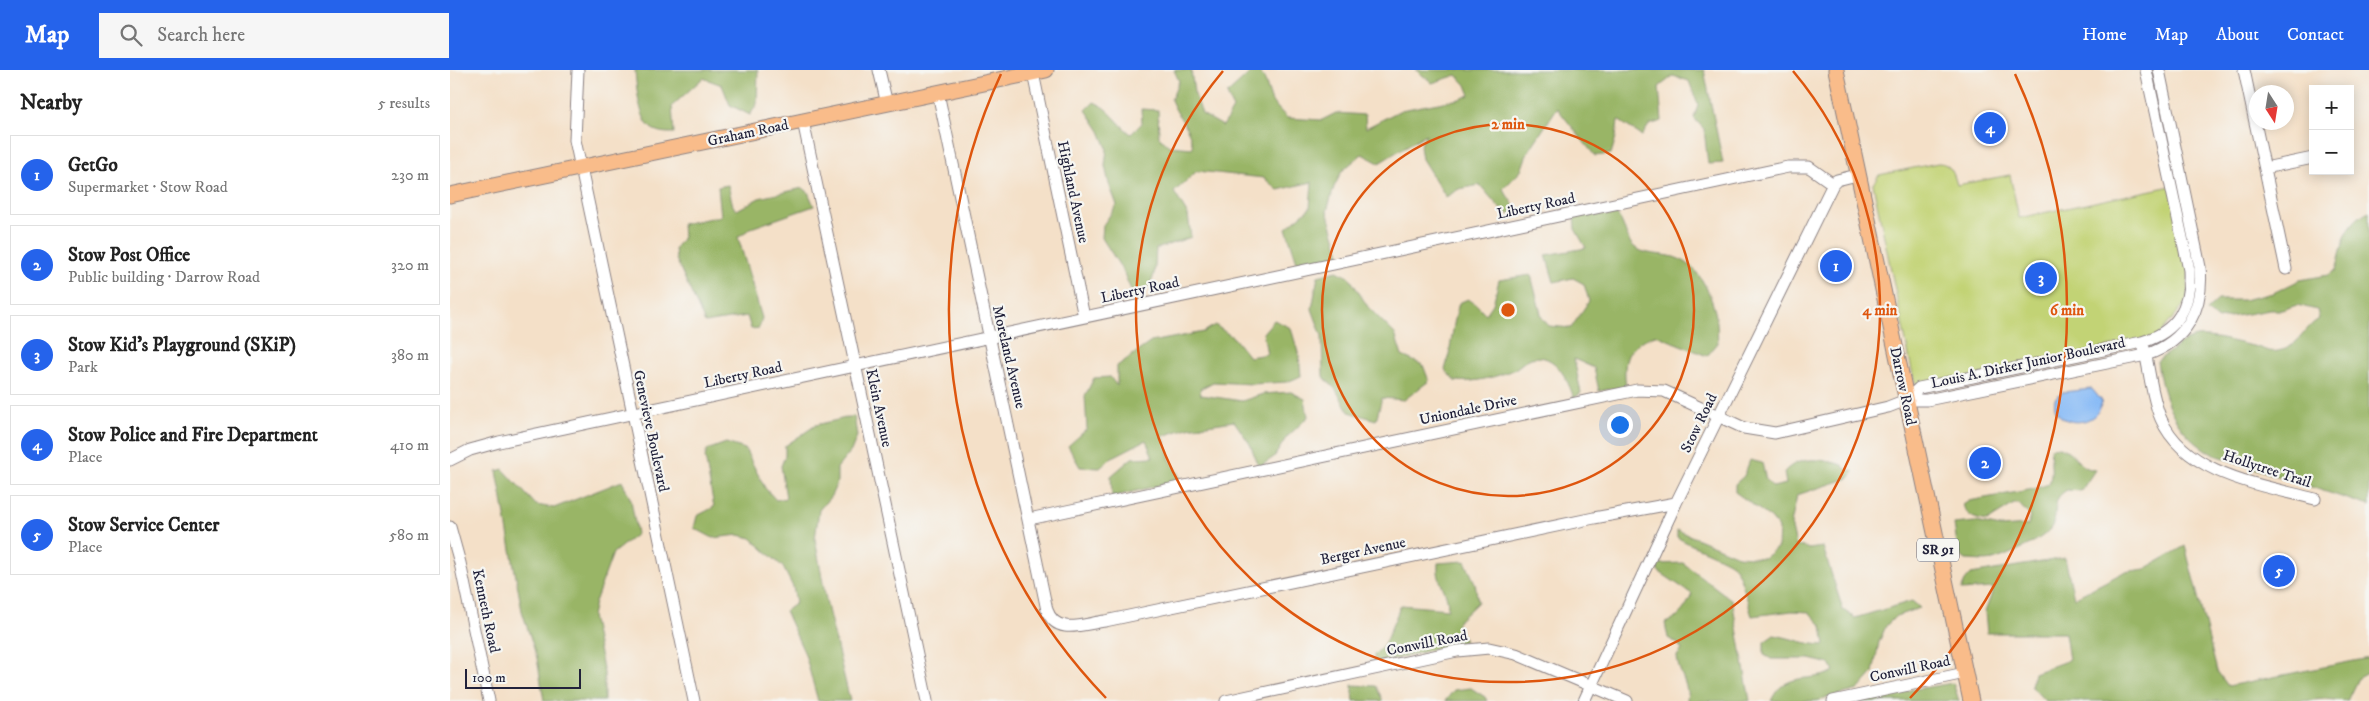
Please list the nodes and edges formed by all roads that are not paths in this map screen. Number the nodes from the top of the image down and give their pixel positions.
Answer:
1 (578, 70) edge
2 (880, 70) edge
3 (1836, 70) edge
4 (2146, 70) edge
5 (2159, 70) edge
6 (2244, 70) edge
7 (1040, 71) edge
8 (938, 93) junction
9 (887, 104) junction
10 (803, 121) junction
11 (2309, 159) edge
12 (580, 168) junction
13 (2266, 168) junction
14 (1858, 175) junction
15 (1833, 184) junction
16 (450, 195) edge
17 (2286, 269) dead end
18 (1084, 317) junction
19 (990, 337) junction
20 (2142, 342) junction
21 (2146, 355) junction
22 (855, 366) junction
23 (1906, 400) junction
24 (632, 414) junction
25 (1720, 415) junction
26 (450, 460) edge
27 (2315, 499) dead end
28 (1676, 503) junction
29 (1029, 519) junction
30 (450, 528) edge
31 (1056, 624) joint
32 (1964, 673) junction
33 (1590, 686) junction
34 (489, 701) edge
35 (694, 701) edge
36 (927, 701) edge
37 (1226, 701) edge
38 (1584, 701) edge
39 (1627, 701) edge
40 (1833, 701) edge
41 (1970, 701) edge

1 - 12 street, Genevieve Boulevard
2 - 9 street
3 - 14 main road, Darrow Road / SR 91
4 - 20 street, Louis A. Dirker Junior Boulevard
5 - 21 street, Louis A. Dirker Junior Boulevard
6 - 13 street
7 - 8 main road, Graham Road
7 - 18 street, Highland Avenue
8 - 9 main road, Graham Road
8 - 19 street, Moreland Avenue
9 - 10 main road, Graham Road
10 - 12 main road, Graham Road
10 - 22 street, Klein Avenue
11 - 13 street
12 - 16 main road, Graham Road
12 - 24 street, Genevieve Boulevard
13 - 17 street
14 - 15 street
14 - 23 main road, Darrow Road / SR 91
15 - 18 street, Liberty Road
15 - 25 street, Stow Road
18 - 19 street, Liberty Road
19 - 22 street, Liberty Road
19 - 29 street, Moreland Avenue
20 - 21 street, Hollytree Trail
20 - 23 street, Louis A. Dirker Junior Boulevard
21 - 23 street, Louis A. Dirker Junior Boulevard
21 - 27 street, Hollytree Trail
22 - 24 street, Liberty Road
22 - 36 street, Klein Avenue
23 - 25 street, Uniondale Drive
23 - 32 main road, Darrow Road / SR 91
24 - 26 street, Liberty Road
24 - 35 street, Genevieve Boulevard
25 - 28 street, Stow Road
25 - 29 street, Uniondale Drive
28 - 31 street, Berger Avenue
28 - 33 street, Stow Road
29 - 31 street, Moreland Avenue
30 - 34 street, Kenneth Road
32 - 40 street, Conwill Road
32 - 41 main road, Darrow Road / SR 91
33 - 37 street, Conwill Road
33 - 38 street, Stow Road
33 - 39 street, Conwill Road

